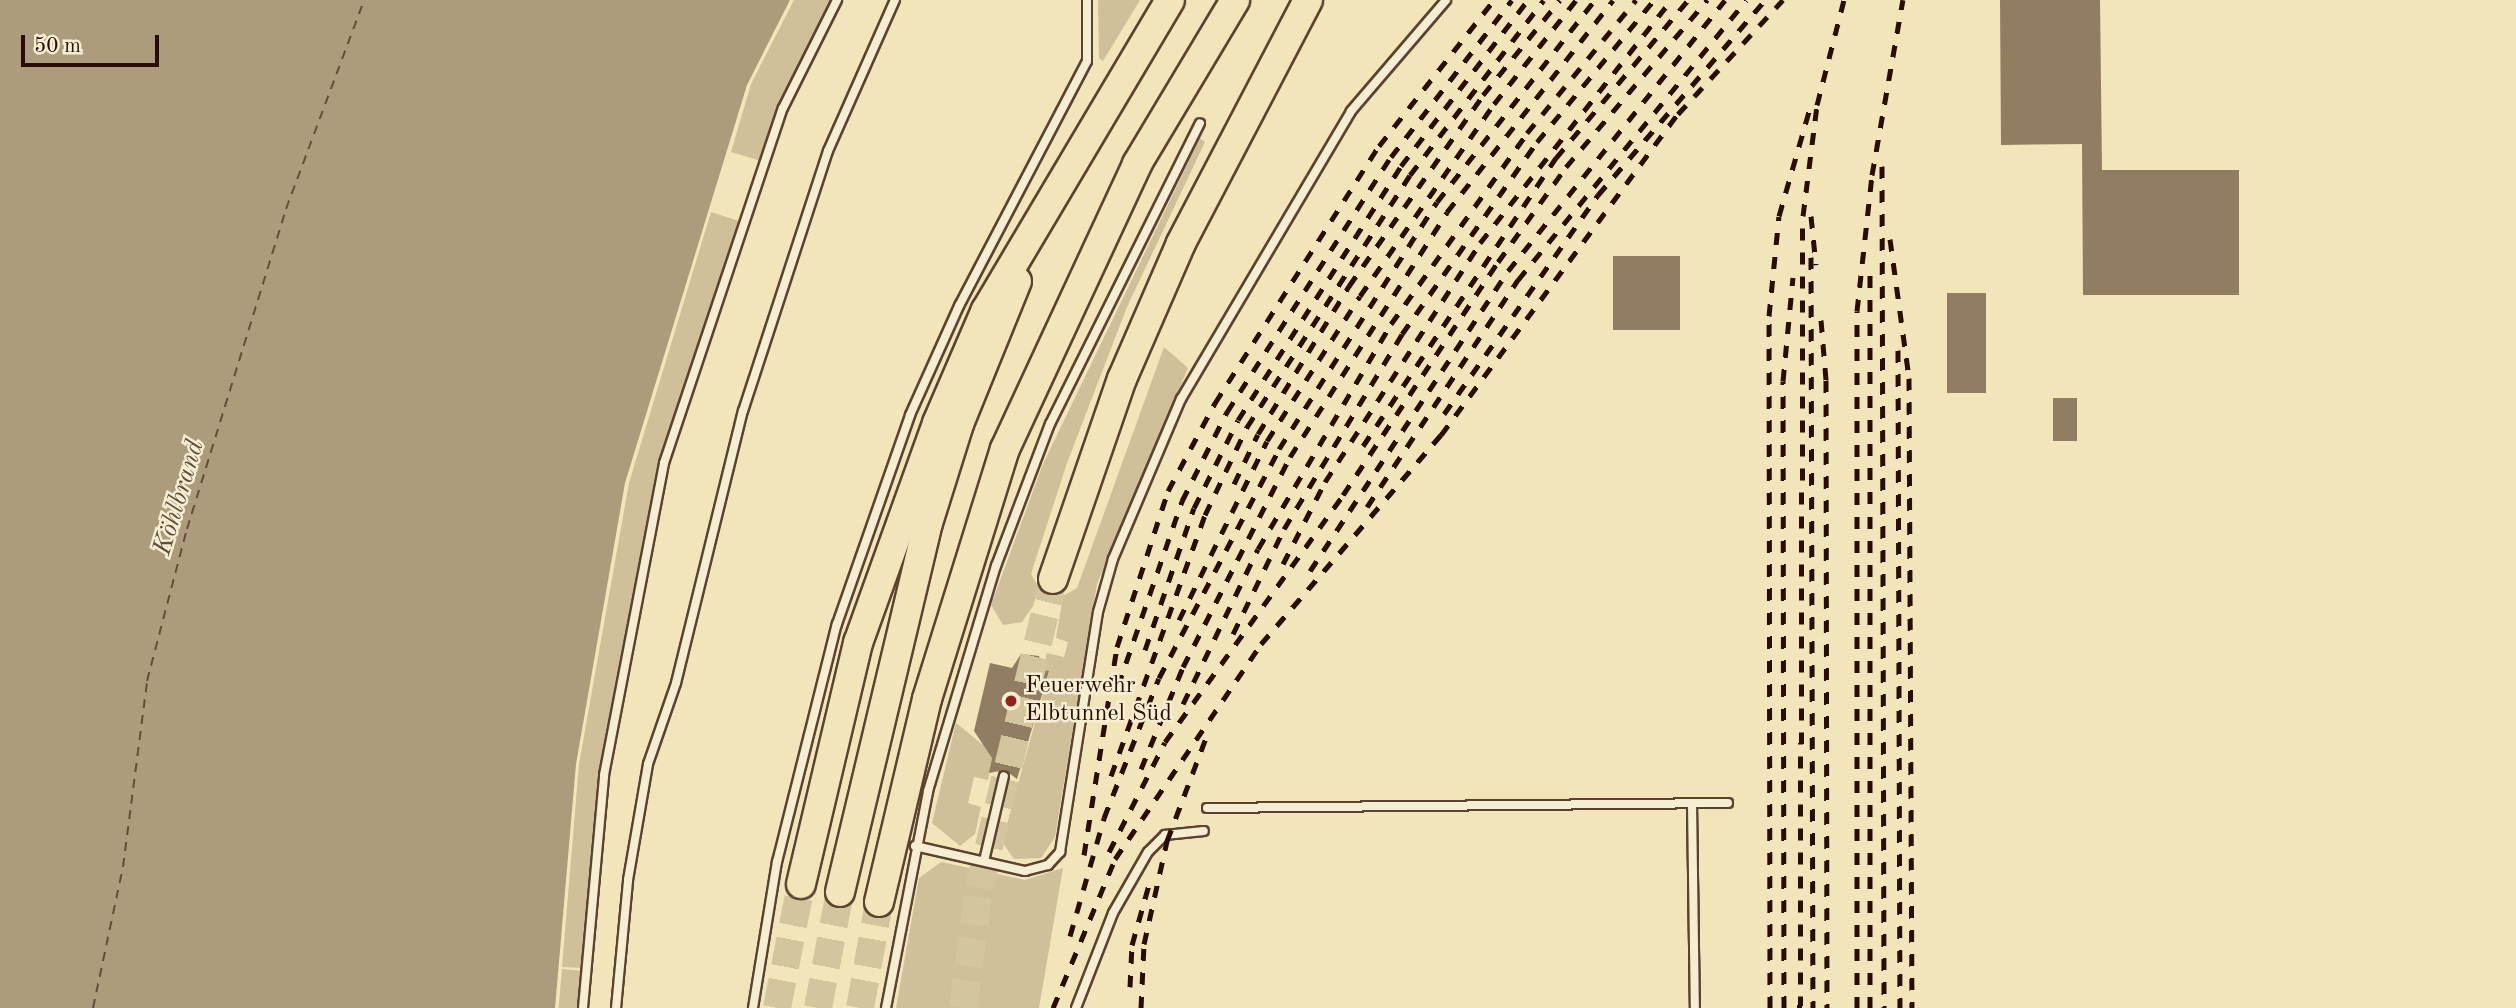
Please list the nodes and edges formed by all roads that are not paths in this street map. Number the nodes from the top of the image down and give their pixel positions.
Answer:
1 (837, 0) edge
2 (895, 0) edge
3 (1087, 0) edge
4 (1170, 0) edge
5 (1235, 0) edge
6 (1308, 0) edge
7 (1446, 0) edge
8 (1200, 123) dead end
9 (1028, 248) junction
10 (1053, 579) tunnel mouth
11 (1004, 776) dead end
12 (1692, 803) junction
13 (1728, 803) dead end
14 (1207, 808) dead end
15 (1204, 831) dead end
16 (915, 846) junction
17 (984, 861) junction
18 (801, 884) tunnel mouth
19 (840, 892) tunnel mouth
20 (879, 902) tunnel mouth
21 (583, 1008) edge
22 (617, 1008) edge
23 (753, 1008) edge
24 (886, 1008) edge
25 (1076, 1008) edge
26 (1695, 1008) edge

1 - 21 lane
2 - 22 lane
3 - 23 lane
4 - 9 highway
5 - 20 highway
6 - 10 highway
7 - 17 lane
8 - 16 lane
9 - 18 highway
9 - 19 highway
11 - 17 lane
12 - 13 lane
12 - 14 lane
12 - 26 lane
15 - 25 lane
16 - 17 lane
16 - 24 lane

